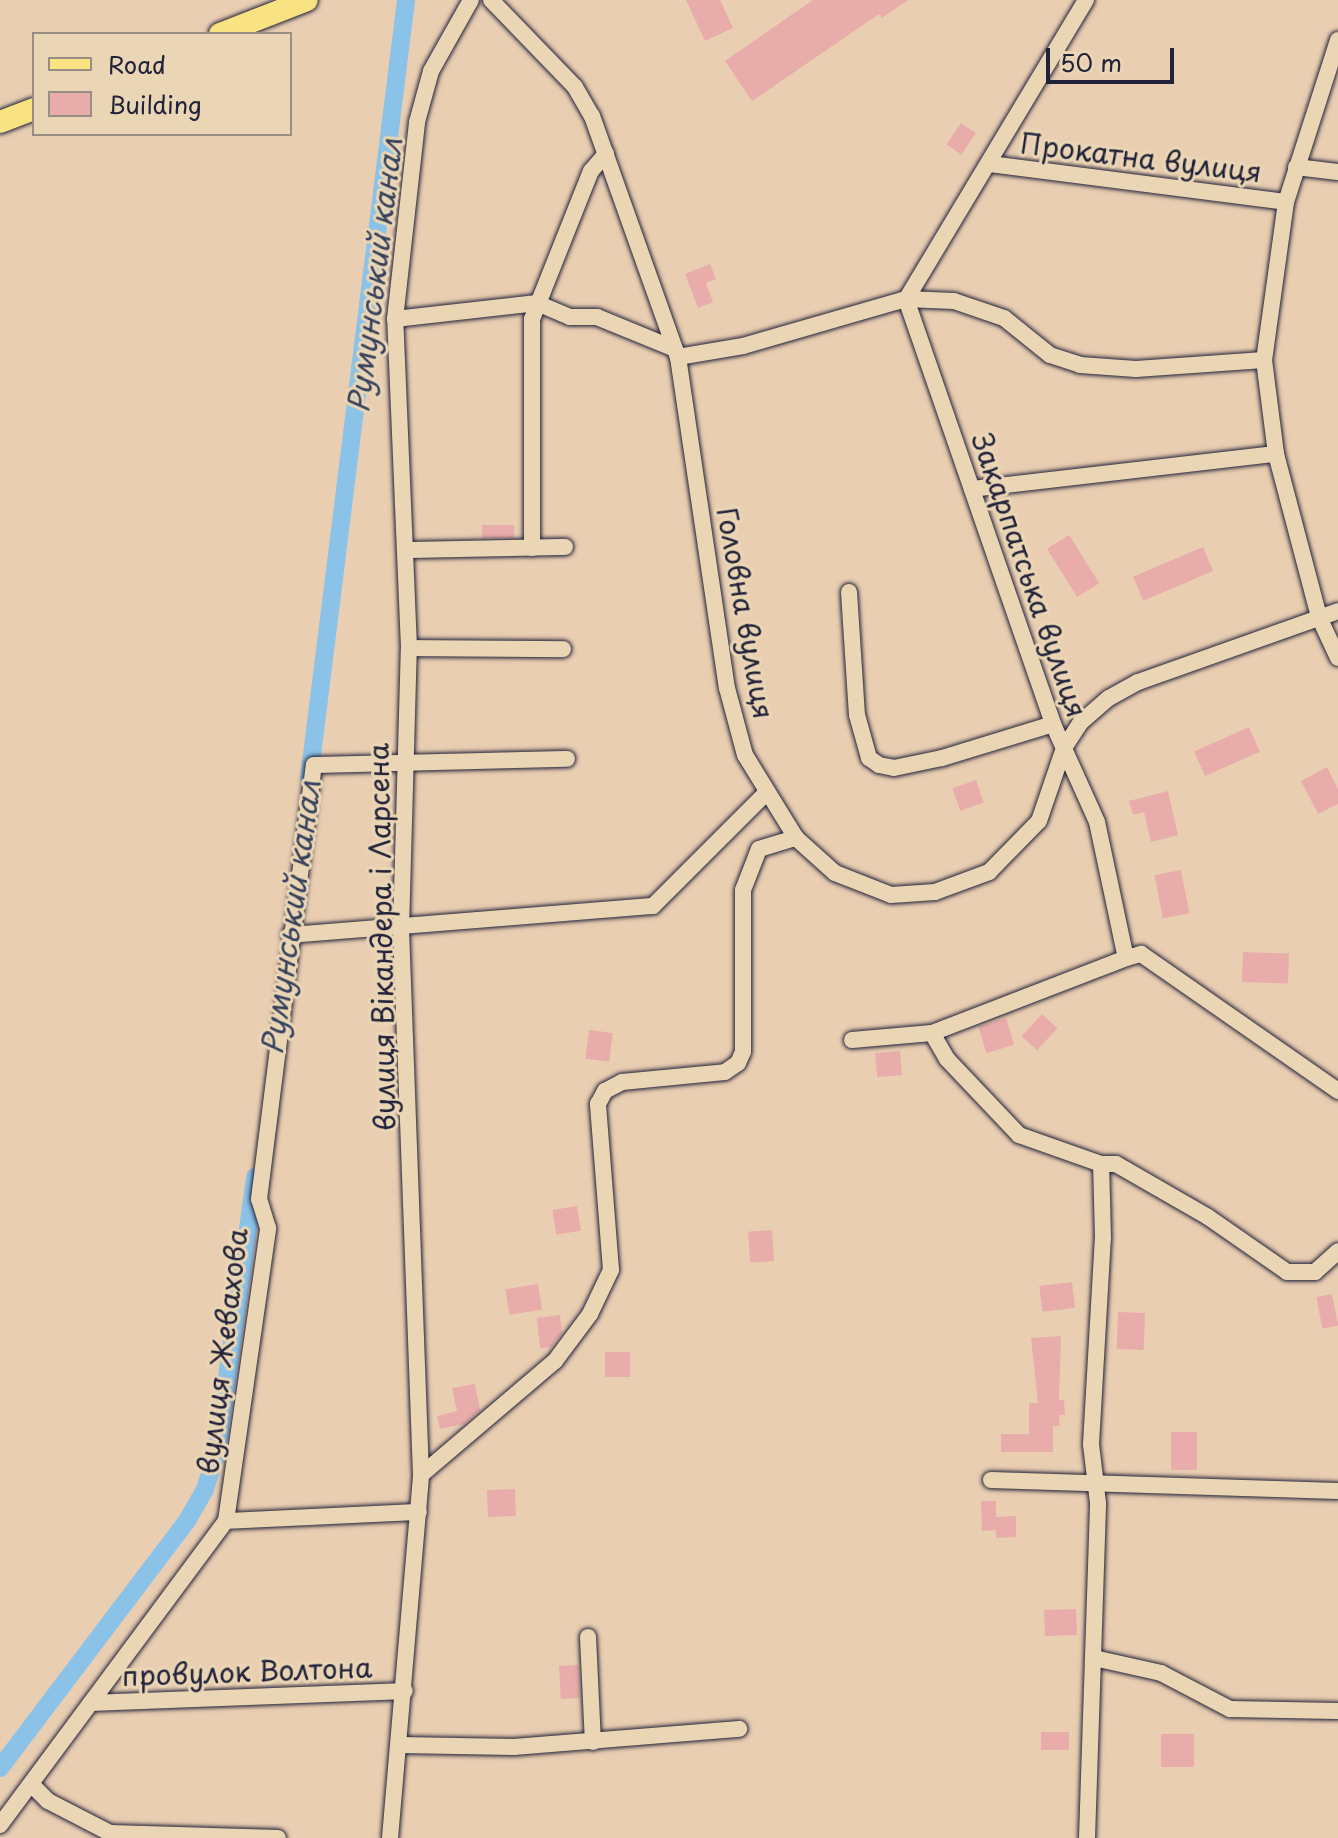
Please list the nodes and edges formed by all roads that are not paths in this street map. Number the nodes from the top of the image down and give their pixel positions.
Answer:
1 (307, 0) edge
2 (471, 0) edge
3 (491, 0) edge
4 (1086, 0) edge
5 (225, 32) edge
6 (1338, 40) edge
7 (32, 110) edge
8 (0, 122) edge
9 (606, 154) junction
10 (990, 164) junction
11 (1296, 167) junction
12 (1338, 172) edge
13 (1286, 202) junction
14 (906, 299) junction
15 (537, 303) junction
16 (395, 319) junction
17 (676, 353) junction
18 (1264, 360) junction
19 (1276, 454) junction
20 (972, 489) junction
21 (565, 547) dead end
22 (532, 548) junction
23 (405, 550) junction
24 (849, 592) dead end
25 (1338, 611) edge
26 (1319, 617) junction
27 (409, 648) junction
28 (563, 649) dead end
29 (1338, 658) edge
30 (1053, 724) junction
31 (1064, 748) junction
32 (567, 759) dead end
33 (404, 762) junction
34 (767, 792) junction
35 (796, 838) junction
36 (401, 929) junction
37 (290, 935) junction
38 (1126, 958) junction
39 (932, 1033) junction
40 (852, 1040) dead end
41 (1338, 1091) edge
42 (1101, 1164) junction
43 (1338, 1251) edge
44 (421, 1475) junction
45 (1095, 1479) junction
46 (991, 1480) dead end
47 (1338, 1491) edge
48 (419, 1512) junction
49 (226, 1521) junction
50 (588, 1637) dead end
51 (1094, 1658) junction
52 (405, 1691) junction
53 (91, 1703) junction
54 (1338, 1711) edge
55 (739, 1729) dead end
56 (593, 1742) junction
57 (399, 1745) junction
58 (31, 1784) junction
59 (0, 1825) edge
60 (278, 1838) edge
61 (390, 1838) edge
62 (1087, 1838) edge

1 - 5 main road
2 - 16 street, вулиця Вікандера і Ларсена
3 - 9 street, Головна вулиця
4 - 10 street
6 - 11 street
7 - 8 main road
9 - 15 street
9 - 17 street, Головна вулиця
10 - 13 street, Прокатна вулиця
10 - 14 street
11 - 12 street, Прокатна вулиця
11 - 13 street
13 - 18 street
14 - 17 street
14 - 18 street
14 - 20 street, Закарпатська вулиця
15 - 16 street
15 - 17 street
15 - 22 street
16 - 23 street, вулиця Вікандера і Ларсена
17 - 34 street, Головна вулиця
18 - 19 street
19 - 20 street
19 - 26 street
20 - 30 street, Закарпатська вулиця
21 - 22 street
22 - 23 street
23 - 27 street, вулиця Вікандера і Ларсена
24 - 30 street
25 - 26 street, Головна вулиця
26 - 29 street
26 - 31 street, Головна вулиця
27 - 28 street
27 - 33 street, вулиця Вікандера і Ларсена
30 - 31 street, Закарпатська вулиця
31 - 35 street, Головна вулиця
31 - 38 street, Закарпатська вулиця
32 - 33 street
33 - 36 street, вулиця Вікандера і Ларсена
33 - 37 street, вулиця Жевахова
34 - 35 street, Головна вулиця
34 - 36 street
35 - 44 street
36 - 37 street
36 - 44 street, вулиця Вікандера і Ларсена
37 - 49 street, вулиця Жевахова
38 - 39 street
38 - 41 street
39 - 40 street
39 - 42 street
42 - 43 street
42 - 45 street
44 - 48 street, вулиця Вікандера і Ларсена
45 - 46 street
45 - 47 street
45 - 51 street
48 - 49 street
48 - 52 street, вулиця Вікандера і Ларсена
49 - 53 street, вулиця Жевахова
50 - 56 street
51 - 54 street
51 - 62 street
52 - 53 street, провулок Волтона
52 - 57 street, вулиця Вікандера і Ларсена
53 - 58 street, вулиця Жевахова
55 - 56 street
56 - 57 street
57 - 61 street, вулиця Вікандера і Ларсена
58 - 59 street, вулиця Жевахова
58 - 60 street

